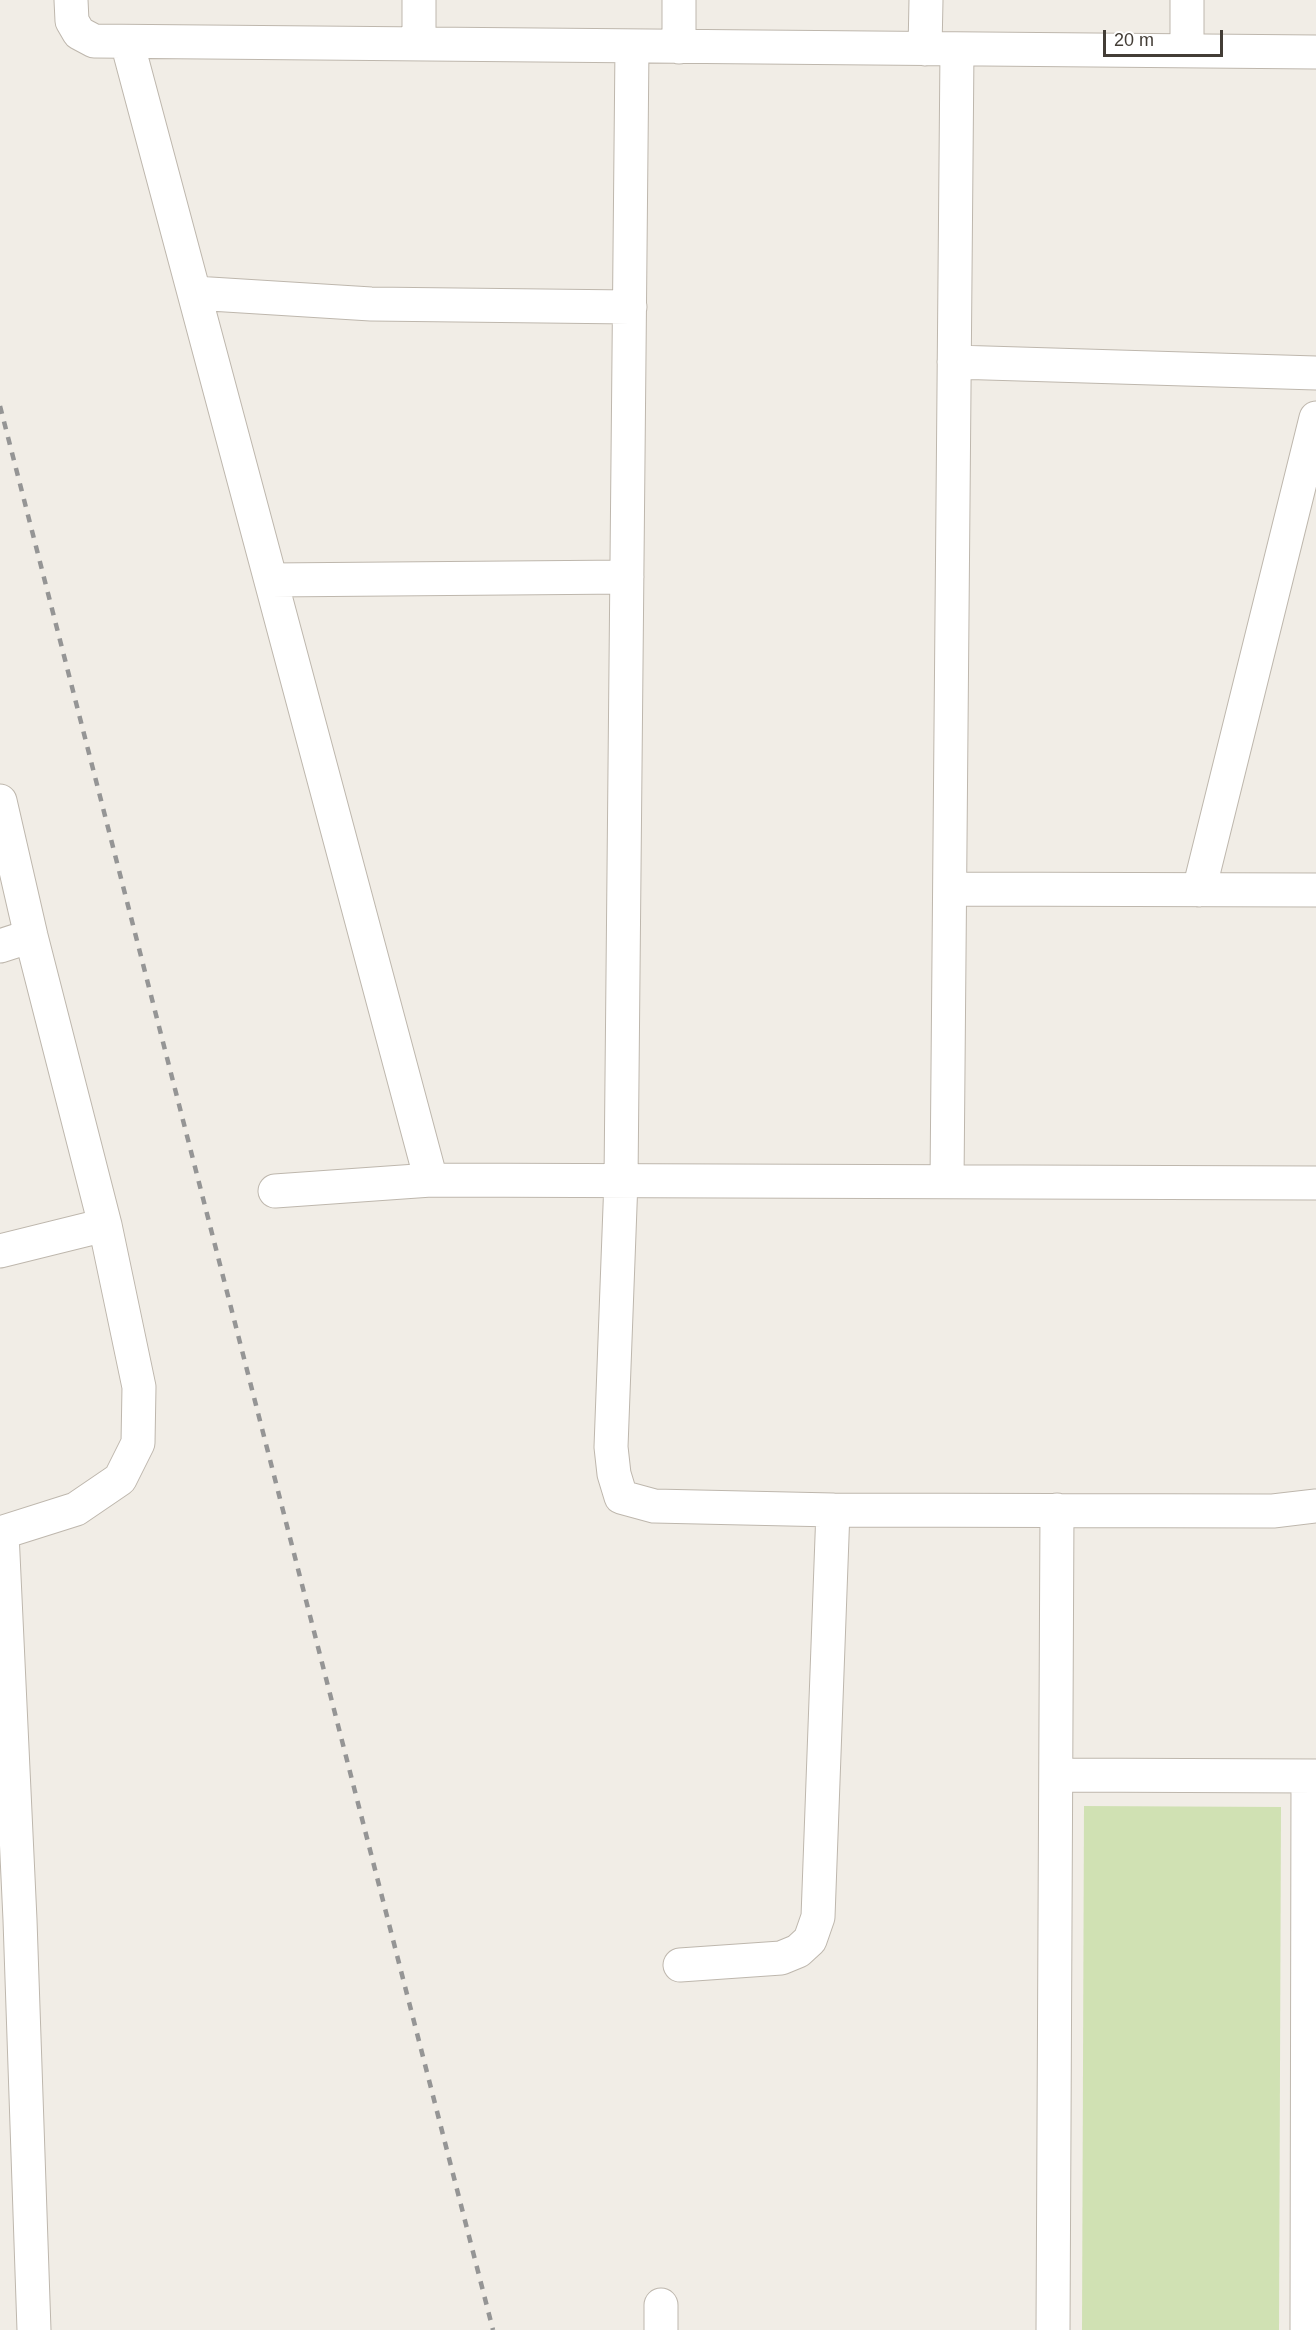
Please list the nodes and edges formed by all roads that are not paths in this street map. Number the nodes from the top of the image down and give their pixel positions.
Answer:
1 (71, 0) edge
2 (419, 0) edge
3 (679, 0) edge
4 (926, 0) edge
5 (1187, 0) edge
6 (127, 42) junction
7 (419, 44) junction
8 (632, 46) junction
9 (679, 47) junction
10 (941, 49) junction
11 (1187, 51) junction
12 (1316, 52) edge
13 (194, 293) junction
14 (630, 307) junction
15 (954, 362) junction
16 (1316, 372) edge
17 (1316, 418) edge
18 (627, 577) junction
19 (271, 580) junction
20 (0, 801) edge
21 (950, 889) junction
22 (1199, 890) junction
23 (1316, 890) edge
24 (31, 936) junction
25 (0, 946) edge
26 (431, 1180) junction
27 (621, 1180) junction
28 (947, 1181) junction
29 (1316, 1183) edge
30 (275, 1191) dead end
31 (105, 1225) junction
32 (0, 1251) edge
33 (1316, 1506) edge
34 (833, 1510) junction
35 (1057, 1510) junction
36 (1, 1533) edge
37 (1056, 1775) junction
38 (1312, 1776) edge
39 (680, 1965) dead end
40 (1312, 2176) edge
41 (34, 2330) edge
42 (1053, 2330) edge
43 (1307, 2330) edge

1 - 6 street
2 - 7 street
3 - 9 street
4 - 10 street
5 - 11 street
6 - 7 street
6 - 13 street
7 - 8 street
8 - 9 street
8 - 14 street
9 - 10 street
10 - 11 street
10 - 15 street
11 - 12 street
13 - 14 street
13 - 19 street
14 - 18 street
15 - 16 street
15 - 21 street
17 - 22 street
18 - 19 street
18 - 27 street
19 - 26 street
20 - 24 street
21 - 22 street
21 - 28 street
22 - 23 street
24 - 25 street
24 - 31 street
26 - 27 street
26 - 30 street
27 - 28 street
27 - 34 street
28 - 29 street
31 - 32 street
31 - 36 street
33 - 35 street
34 - 35 street
34 - 39 street
35 - 37 street
36 - 41 street
37 - 38 street
37 - 42 street
38 - 40 street
40 - 43 street

